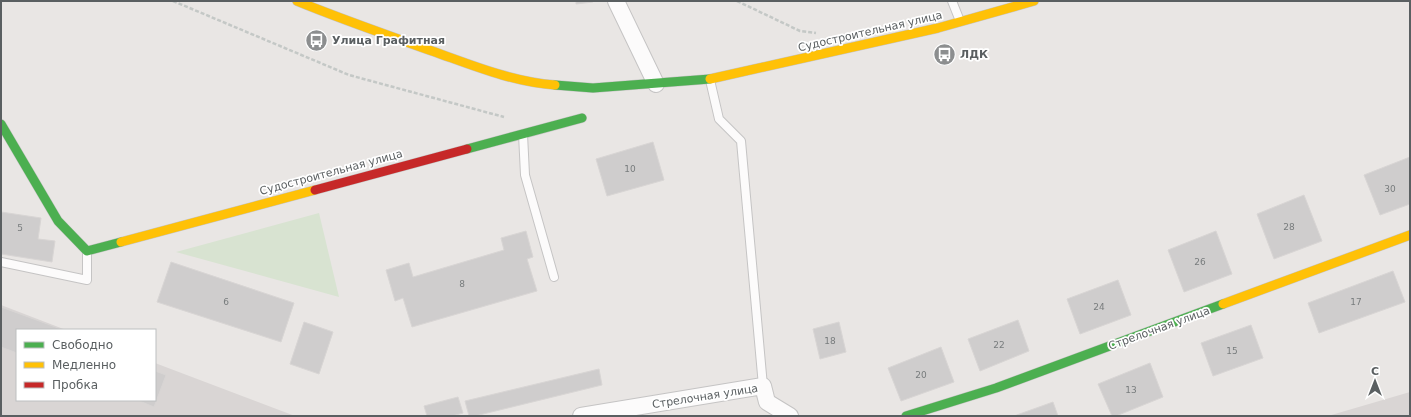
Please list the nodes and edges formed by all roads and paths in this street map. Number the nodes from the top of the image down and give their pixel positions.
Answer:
1 (173, 1) edge
2 (297, 1) edge
3 (616, 1) edge
4 (737, 1) edge
5 (952, 1) edge
6 (1034, 1) edge
7 (960, 22) junction
8 (823, 34) dead end
9 (710, 79) junction
10 (656, 84) junction
11 (582, 118) dead end
12 (511, 119) dead end
13 (1, 124) edge
14 (523, 133) junction
15 (1410, 235) edge
16 (87, 250) junction
17 (1, 262) edge
18 (554, 277) dead end
19 (763, 386) junction
20 (581, 416) edge
21 (790, 416) edge
22 (906, 416) edge

1 - 12 path
2 - 10 street, Судостроительная улица
3 - 10 street
4 - 8 path
5 - 7 lane
6 - 7 street, Судостроительная улица
7 - 9 street, Судостроительная улица
9 - 10 street, Судостроительная улица
9 - 19 lane
11 - 14 street, Судостроительная улица
13 - 16 street
14 - 16 street, Судостроительная улица
14 - 18 lane
15 - 22 street, Стрелочная улица
16 - 17 lane
19 - 20 street, Стрелочная улица
19 - 21 street, Стрелочная улица

